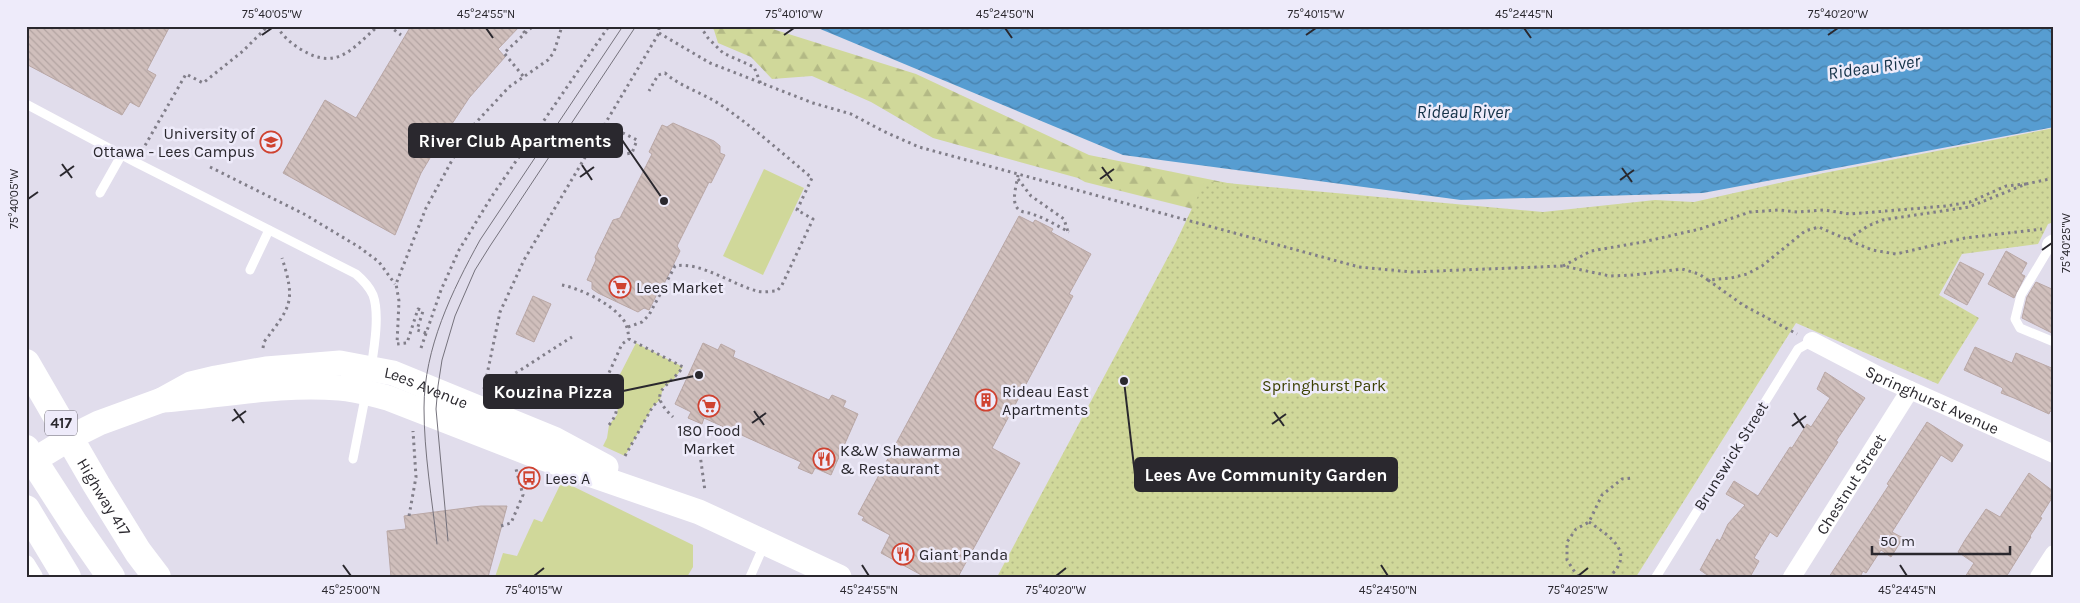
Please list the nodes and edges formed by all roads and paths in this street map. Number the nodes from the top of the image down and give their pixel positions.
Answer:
1 (268, 26) edge
2 (277, 26) edge
3 (378, 26) edge
4 (389, 26) edge
5 (519, 26) edge
6 (533, 26) edge
7 (562, 26) edge
8 (609, 26) edge
9 (659, 26) edge
10 (700, 26) edge
11 (525, 33) junction
12 (659, 33) junction
13 (401, 35) dead end
14 (523, 76) junction
15 (762, 84) junction
16 (649, 91) dead end
17 (26, 104) edge
18 (605, 124) junction
19 (135, 145) dead end
20 (122, 154) junction
21 (625, 154) dead end
22 (210, 167) dead end
23 (1018, 177) junction
24 (2054, 178) edge
25 (2026, 184) junction
26 (100, 193) dead end
27 (269, 230) junction
28 (1848, 239) junction
29 (2052, 244) edge
30 (282, 258) dead end
31 (1563, 266) junction
32 (250, 270) dead end
33 (1708, 280) junction
34 (396, 284) junction
35 (562, 285) dead end
36 (628, 328) junction
37 (426, 332) junction
38 (572, 337) dead end
39 (629, 339) junction
40 (1812, 341) junction
41 (2054, 342) edge
42 (421, 348) dead end
43 (26, 363) edge
44 (266, 369) junction
45 (369, 380) junction
46 (1910, 390) junction
47 (479, 398) junction
48 (162, 400) junction
49 (660, 400) junction
50 (673, 417) dead end
51 (609, 425) dead end
52 (413, 430) dead end
53 (699, 447) dead end
54 (26, 449) edge
55 (518, 449) junction
56 (2054, 454) edge
57 (625, 456) dead end
58 (353, 459) dead end
59 (26, 465) edge
60 (1634, 478) dead end
61 (96, 484) junction
62 (706, 496) dead end
63 (673, 503) junction
64 (26, 509) edge
65 (409, 516) dead end
66 (1589, 522) junction
67 (501, 526) dead end
68 (765, 543) junction
69 (2054, 554) edge
70 (26, 564) edge
71 (34, 577) edge
72 (67, 577) edge
73 (111, 577) edge
74 (157, 577) edge
75 (176, 577) edge
76 (750, 577) edge
77 (839, 577) edge
78 (1578, 577) edge
79 (1609, 577) edge
80 (1656, 577) edge
81 (1792, 577) edge
82 (2039, 577) edge

1 - 19 path
2 - 3 path
4 - 13 path
5 - 11 path
6 - 11 path
7 - 14 path
8 - 37 path
9 - 12 path
10 - 15 path
11 - 14 path
12 - 15 path
12 - 18 path
14 - 34 path
15 - 23 path
16 - 36 path
17 - 20 lane
18 - 21 path
18 - 47 path
20 - 26 lane
20 - 27 lane
22 - 34 path
23 - 23 path
23 - 31 path
24 - 25 path
25 - 28 path
25 - 31 path
27 - 32 lane
27 - 45 lane
28 - 29 path
28 - 33 path
29 - 41 lane
30 - 44 path
31 - 33 path
33 - 40 path
34 - 37 path
35 - 36 path
36 - 39 path
37 - 42 path
38 - 47 path
39 - 49 path
39 - 51 path
40 - 46 street, Springhurst Avenue
40 - 80 lane, Brunswick Street
43 - 61 highway, Highway 417 / 417
44 - 45 main road, Lees Avenue
44 - 48 main road, Lees Avenue
45 - 47 main road, Lees Avenue
45 - 48 main road, Lees Avenue
45 - 55 main road, Lees Avenue
45 - 58 lane
46 - 56 street, Springhurst Avenue
46 - 81 street, Chestnut Street
47 - 63 main road, Lees Avenue
48 - 59 main road, Lees Avenue
49 - 50 path
49 - 57 path
52 - 65 path
53 - 62 path
54 - 73 highway, 417
55 - 63 main road, Lees Avenue
55 - 67 path
60 - 66 path
61 - 74 highway, Highway 417 / 417
61 - 75 highway
63 - 68 main road, Lees Avenue
64 - 72 highway
66 - 78 path
66 - 79 path
68 - 76 lane
68 - 77 main road, Lees Avenue
69 - 82 street
70 - 71 street

